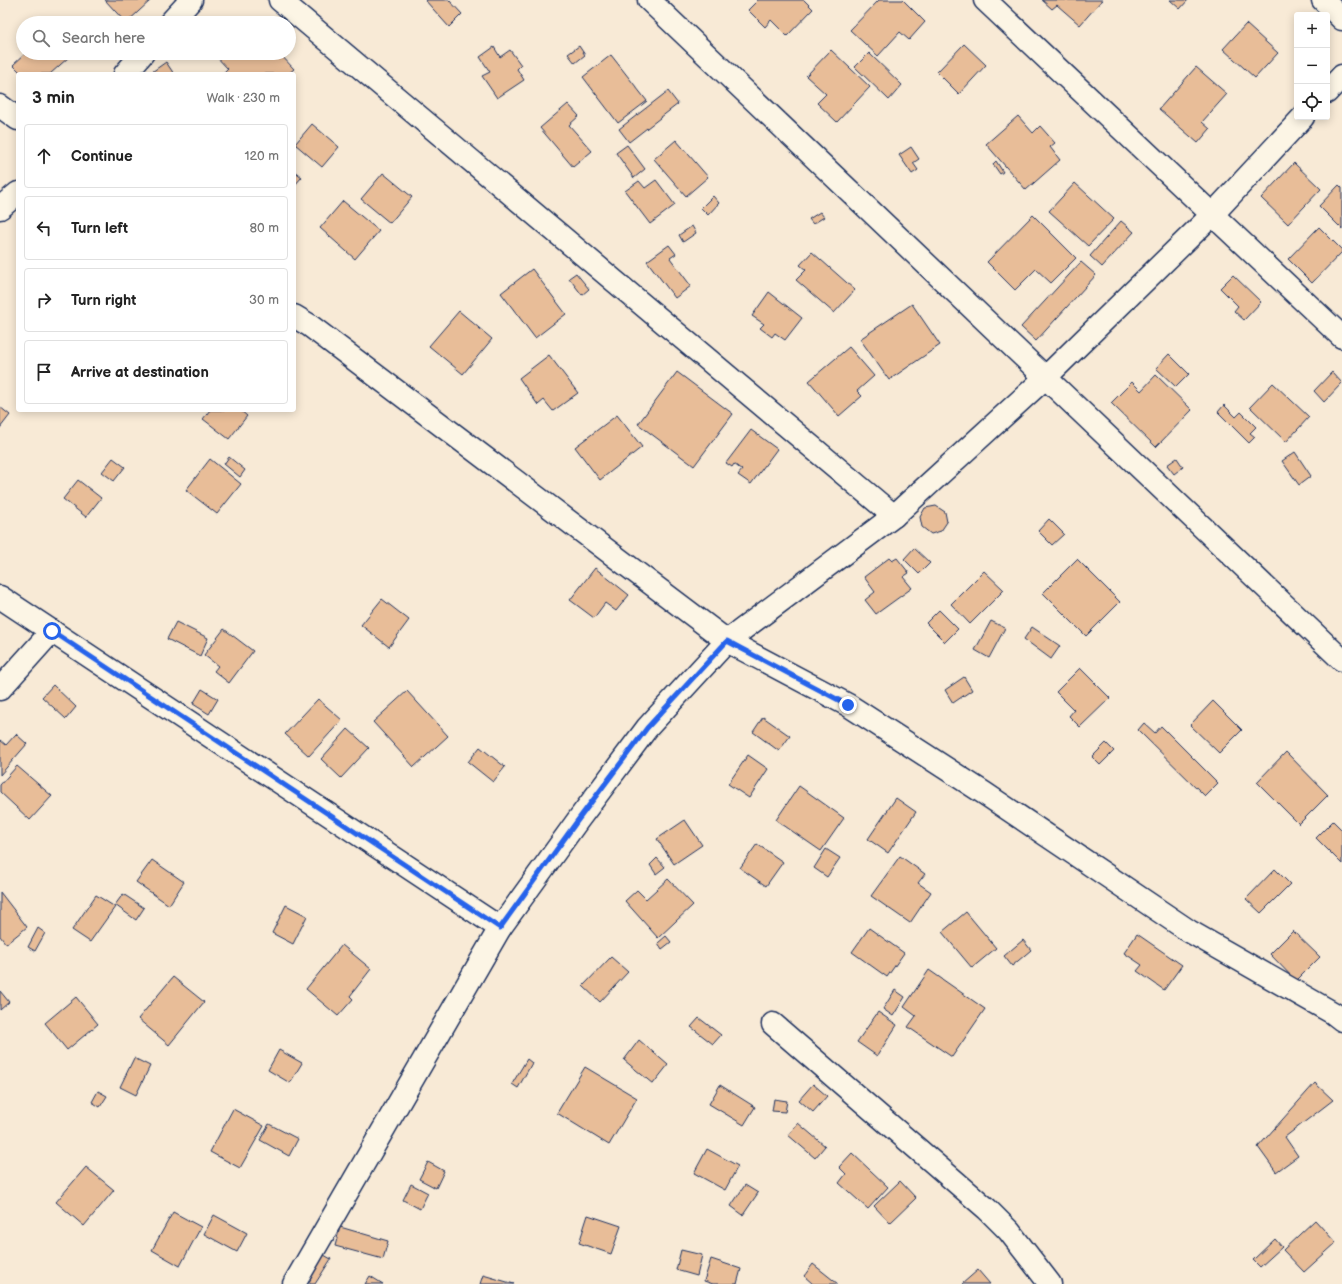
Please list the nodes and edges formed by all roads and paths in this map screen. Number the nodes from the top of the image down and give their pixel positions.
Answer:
1 (191, 0) edge
2 (280, 0) edge
3 (649, 0) edge
4 (985, 0) edge
5 (1323, 0) edge
6 (176, 16) edge
7 (1342, 18) edge
8 (137, 60) edge
9 (127, 72) edge
10 (1342, 76) edge
11 (1330, 89) edge
12 (0, 106) edge
13 (16, 118) edge
14 (1300, 120) edge
15 (16, 195) edge
16 (0, 208) edge
17 (1212, 215) junction
18 (296, 317) edge
19 (1342, 337) edge
20 (1045, 378) junction
21 (894, 516) junction
22 (0, 597) edge
23 (52, 631) junction
24 (727, 641) junction
25 (1342, 660) edge
26 (0, 689) edge
27 (500, 928) junction
28 (1342, 1020) edge
29 (773, 1024) dead end
30 (294, 1284) edge
31 (1050, 1284) edge

1 - 6 street
2 - 21 street
3 - 20 street
4 - 17 street
5 - 7 street
8 - 9 street
10 - 11 street
12 - 13 street
14 - 17 street
15 - 16 street
17 - 19 street
17 - 20 street
18 - 24 street
20 - 21 street
20 - 25 street
21 - 24 street
22 - 23 street
23 - 26 street
23 - 27 street
24 - 27 street
24 - 28 street
27 - 30 street
29 - 31 street

